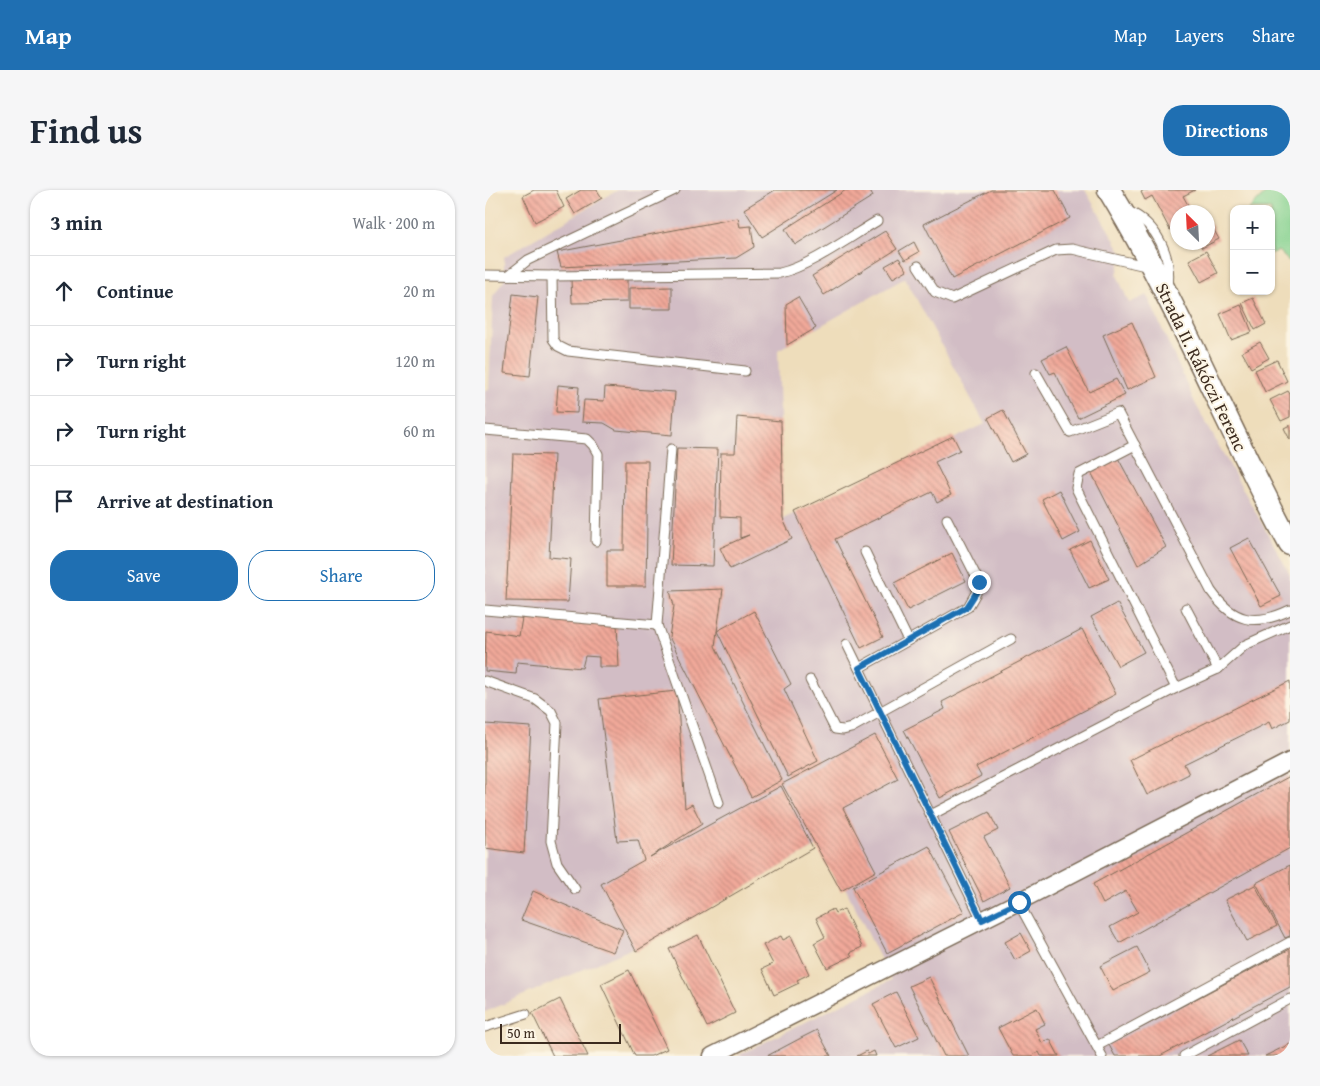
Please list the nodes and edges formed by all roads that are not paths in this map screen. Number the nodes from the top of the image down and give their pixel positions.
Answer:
1 (675, 190) edge
2 (1115, 199) edge
3 (877, 220) dead end
4 (919, 266) dead end
5 (1152, 268) junction
6 (485, 275) edge
7 (509, 275) junction
8 (552, 276) junction
9 (1167, 296) junction
10 (745, 371) dead end
11 (1036, 373) dead end
12 (485, 430) edge
13 (1135, 445) junction
14 (671, 449) dead end
15 (947, 519) dead end
16 (597, 541) dead end
17 (1290, 544) edge
18 (865, 552) dead end
19 (1186, 608) dead end
20 (485, 610) edge
21 (1290, 610) edge
22 (657, 625) junction
23 (1290, 625) edge
24 (1011, 639) dead end
25 (908, 640) junction
26 (847, 644) dead end
27 (859, 668) junction
28 (1217, 669) junction
29 (811, 680) dead end
30 (485, 681) edge
31 (1176, 688) junction
32 (880, 712) junction
33 (1290, 761) edge
34 (719, 803) dead end
35 (931, 816) junction
36 (575, 889) dead end
37 (1019, 902) junction
38 (982, 920) junction
39 (1290, 942) edge
40 (1290, 999) edge
41 (526, 1014) dead end
42 (485, 1027) edge
43 (1097, 1046) junction
44 (712, 1056) edge
45 (1102, 1056) edge
46 (1184, 1056) edge

1 - 7 lane
2 - 5 main road, Strada II. Rákóczi Ferenc
2 - 9 lane
3 - 8 lane
4 - 5 lane
5 - 9 main road, Strada II. Rákóczi Ferenc
6 - 7 lane
7 - 8 lane
8 - 10 lane
9 - 17 main road, Strada II. Rákóczi Ferenc
11 - 13 lane
12 - 16 lane
13 - 21 lane
13 - 31 lane
14 - 22 lane
15 - 25 lane
18 - 25 lane
19 - 28 lane
20 - 22 lane
22 - 34 lane
23 - 28 lane
24 - 32 lane
25 - 27 lane
26 - 27 lane
27 - 32 lane
28 - 31 lane
29 - 32 lane
30 - 36 lane
31 - 35 lane
32 - 35 lane
33 - 37 street
35 - 38 lane
37 - 38 street
37 - 43 lane
38 - 44 street
39 - 43 lane
40 - 46 lane
41 - 42 lane
43 - 45 lane

